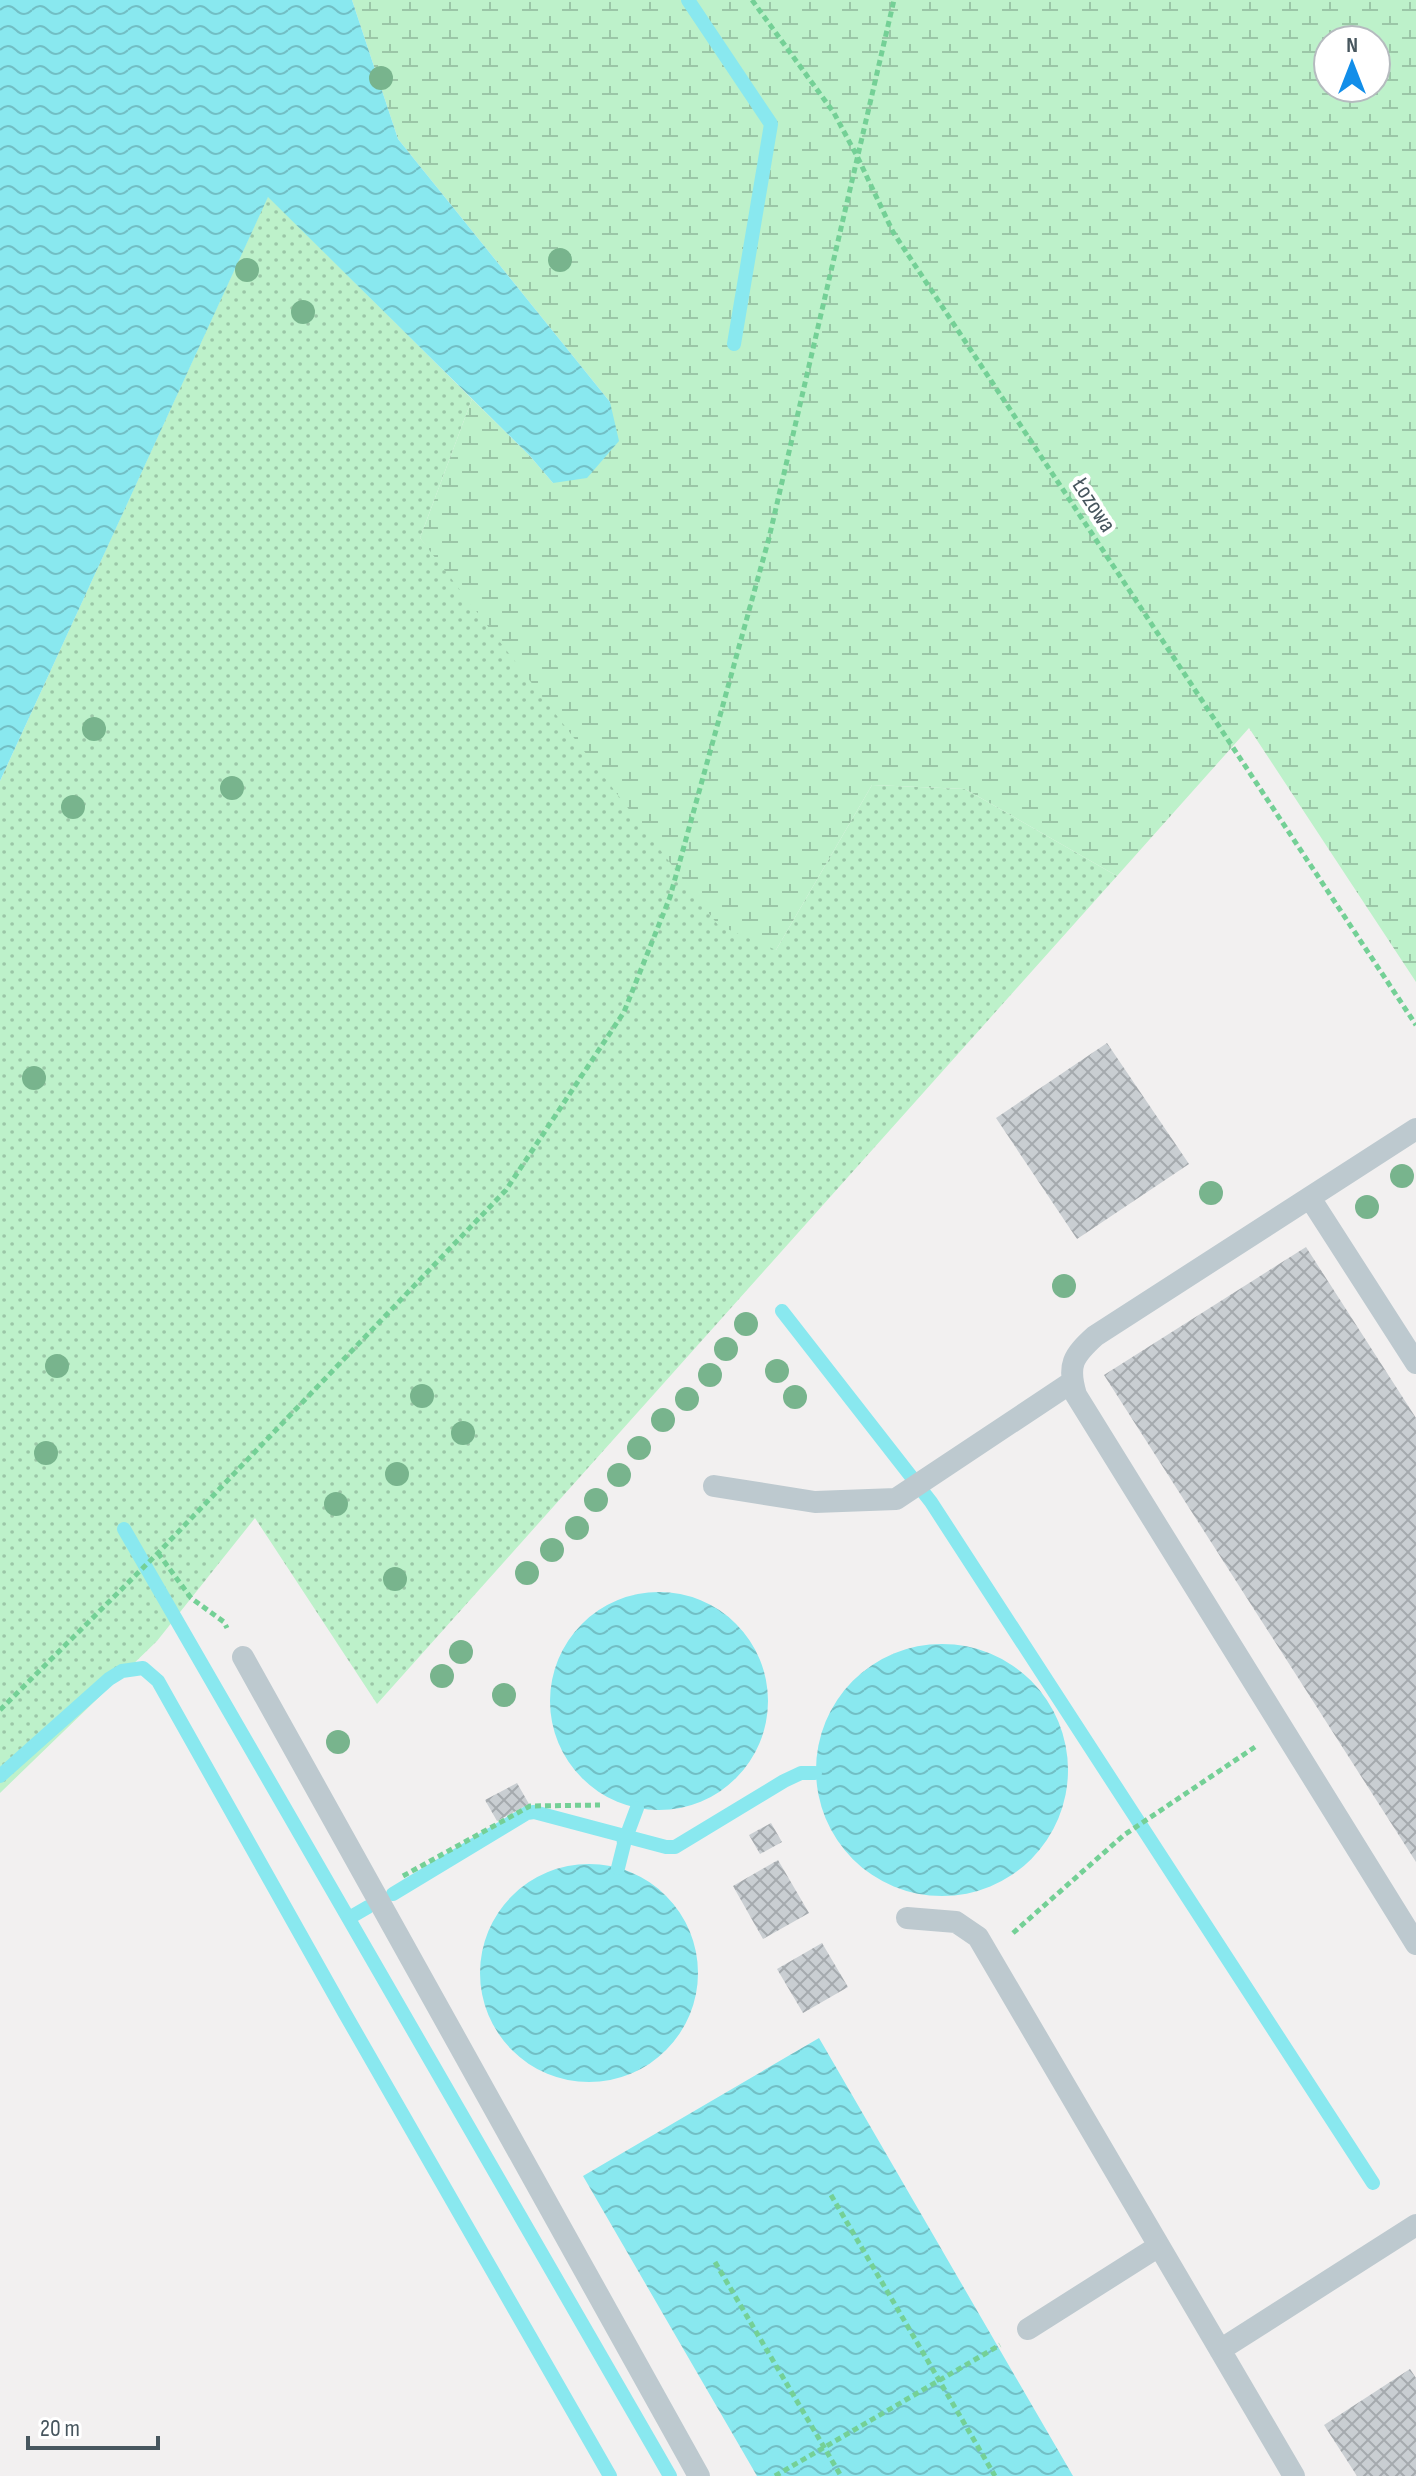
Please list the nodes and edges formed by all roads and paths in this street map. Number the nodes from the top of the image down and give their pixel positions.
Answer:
1 (752, 0) edge
2 (894, 0) edge
3 (858, 158) junction
4 (1416, 1025) edge
5 (1416, 1129) edge
6 (1310, 1198) junction
7 (1416, 1363) edge
8 (1072, 1382) junction
9 (714, 1486) dead end
10 (158, 1553) junction
11 (224, 1622) dead end
12 (243, 1657) dead end
13 (0, 1710) edge
14 (1283, 1729) junction
15 (600, 1805) dead end
16 (374, 1892) junction
17 (907, 1918) dead end
18 (1416, 1944) edge
19 (988, 1955) junction
20 (831, 2195) dead end
21 (1416, 2225) edge
22 (1159, 2246) junction
23 (715, 2262) dead end
24 (1028, 2329) dead end
25 (992, 2350) dead end
26 (1220, 2350) junction
27 (940, 2380) junction
28 (824, 2447) junction
29 (699, 2476) edge
30 (775, 2476) edge
31 (841, 2476) edge
32 (995, 2476) edge
33 (1294, 2476) edge

1 - 3 path, Łozowa
2 - 3 path
3 - 4 path, Łozowa
3 - 10 path
5 - 6 lane
6 - 7 lane
6 - 8 lane
8 - 9 lane
8 - 14 lane
10 - 11 path
10 - 13 path
12 - 16 lane
14 - 18 lane
14 - 19 path
15 - 16 path
16 - 29 lane
17 - 19 lane
19 - 22 lane
20 - 27 path
21 - 26 lane
22 - 24 lane
22 - 26 lane
23 - 28 path
25 - 27 path
26 - 33 lane
27 - 28 path
27 - 32 path
28 - 30 path
28 - 31 path

